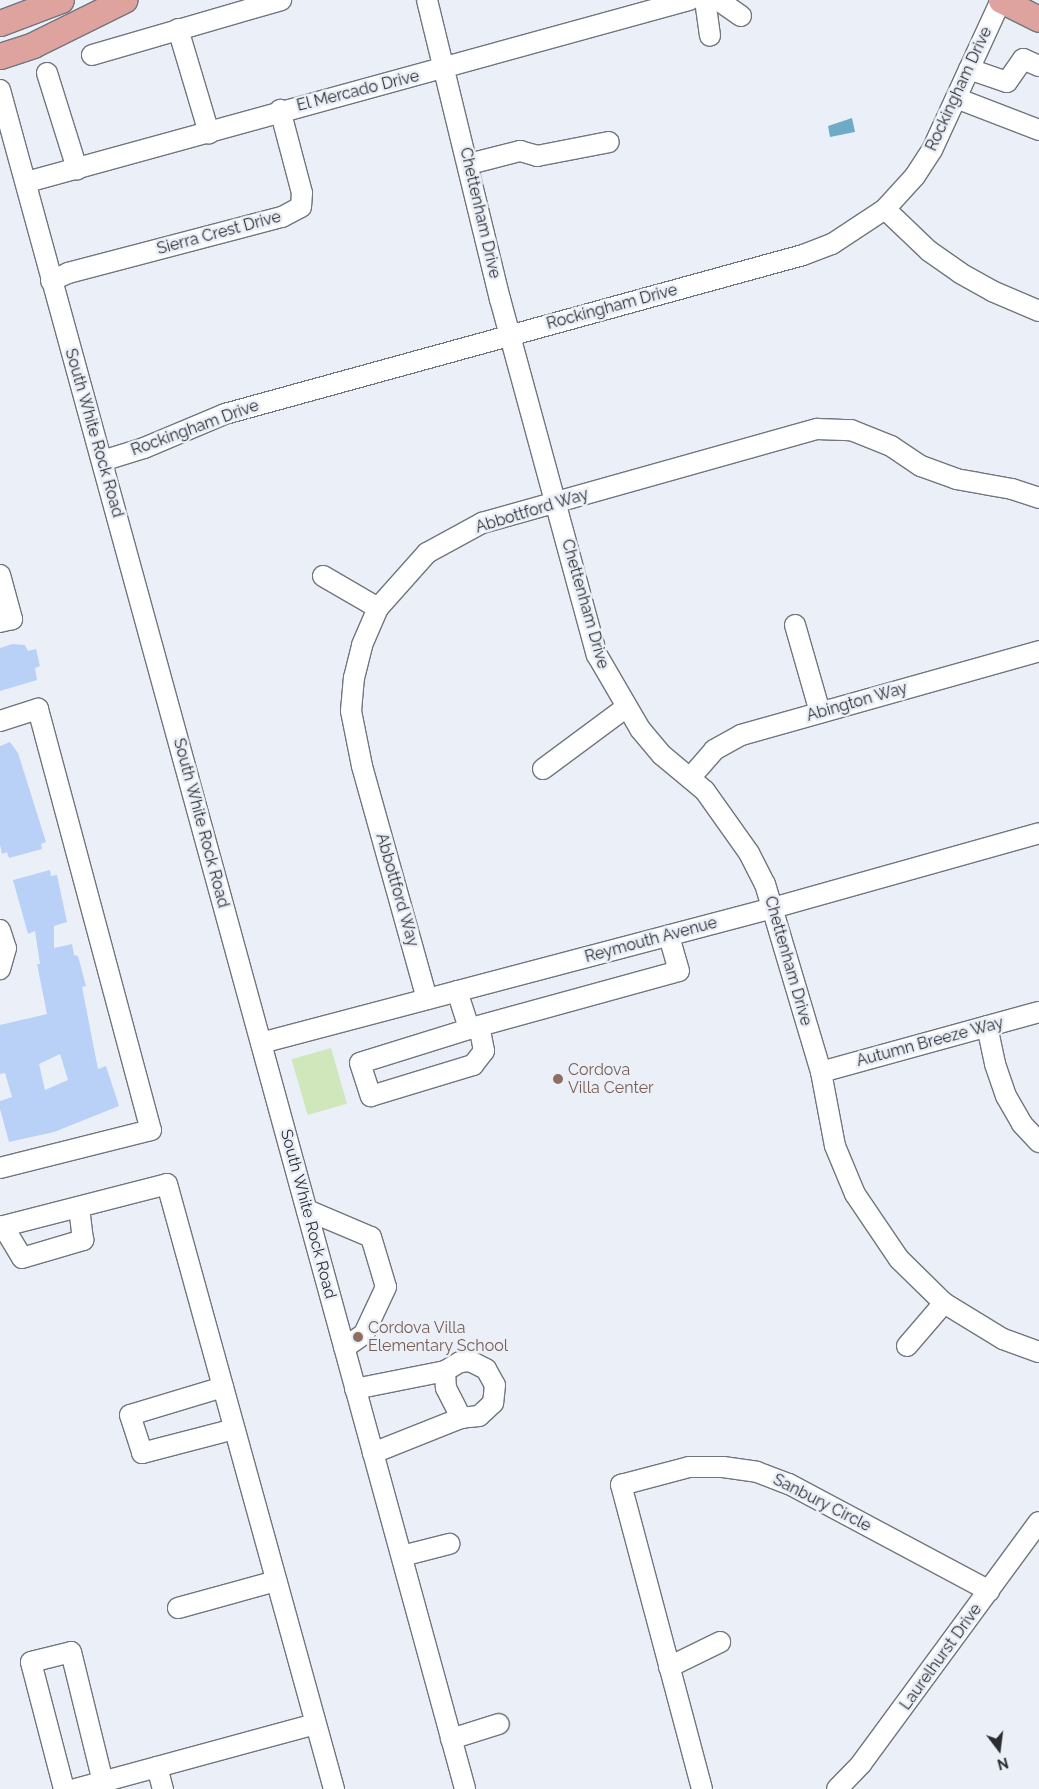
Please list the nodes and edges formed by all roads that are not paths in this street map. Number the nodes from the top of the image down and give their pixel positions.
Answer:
1 (61, 0) edge
2 (124, 0) edge
3 (281, 0) edge
4 (427, 0) edge
5 (689, 0) edge
6 (704, 0) edge
7 (718, 0) edge
8 (1001, 0) edge
9 (646, 6) edge
10 (741, 16) dead end
11 (1039, 19) edge
12 (0, 23) edge
13 (178, 29) junction
14 (710, 36) dead end
15 (92, 55) dead end
16 (0, 56) edge
17 (1039, 66) edge
18 (446, 69) junction
19 (969, 69) junction
20 (47, 73) dead end
21 (0, 90) edge
22 (956, 98) junction
23 (280, 110) junction
24 (1039, 130) edge
25 (209, 133) junction
26 (609, 142) dead end
27 (469, 164) junction
28 (77, 169) junction
29 (27, 182) junction
30 (885, 209) junction
31 (60, 277) junction
32 (1039, 311) edge
33 (510, 334) junction
34 (102, 460) junction
35 (1039, 498) edge
36 (556, 503) junction
37 (0, 575) edge
38 (323, 576) dead end
39 (378, 608) junction
40 (0, 622) edge
41 (795, 625) dead end
42 (1039, 652) edge
43 (625, 708) junction
44 (820, 712) junction
45 (0, 721) edge
46 (543, 769) dead end
47 (690, 778) junction
48 (1039, 833) edge
49 (773, 908) junction
50 (0, 930) edge
51 (669, 935) junction
52 (0, 969) edge
53 (457, 991) junction
54 (427, 999) junction
55 (1039, 1012) edge
56 (987, 1026) junction
57 (474, 1028) junction
58 (261, 1043) junction
59 (821, 1072) junction
60 (1039, 1142) edge
61 (0, 1168) edge
62 (79, 1207) junction
63 (307, 1210) junction
64 (1, 1227) edge
65 (944, 1303) junction
66 (907, 1346) dead end
67 (344, 1348) junction
68 (1039, 1352) edge
69 (445, 1371) junction
70 (223, 1387) junction
71 (356, 1389) junction
72 (461, 1418) junction
73 (234, 1430) junction
74 (373, 1453) junction
75 (1039, 1522) edge
76 (449, 1544) dead end
77 (402, 1556) junction
78 (276, 1580) junction
79 (989, 1591) junction
80 (178, 1608) dead end
81 (720, 1642) dead end
82 (669, 1667) junction
83 (315, 1724) junction
84 (499, 1724) dead end
85 (451, 1739) junction
86 (157, 1767) junction
87 (103, 1782) junction
88 (64, 1789) edge
89 (76, 1789) edge
90 (163, 1789) edge
91 (334, 1789) edge
92 (465, 1789) edge
93 (702, 1789) edge
94 (837, 1789) edge

1 - 12 main road
2 - 16 main road
3 - 13 street
4 - 18 street, Chettenham Drive
5 - 9 street, El Mercado Drive
6 - 14 street
7 - 10 street
8 - 11 main road
8 - 19 street, Rockingham Drive
9 - 18 street, El Mercado Drive
13 - 15 street
13 - 25 street
17 - 19 street
18 - 23 street, El Mercado Drive
18 - 27 street, Chettenham Drive
19 - 22 street, Rockingham Drive
20 - 28 street
21 - 29 street, South White Rock Road
22 - 24 street
22 - 30 street, Rockingham Drive
23 - 25 street, El Mercado Drive
23 - 31 street, Sierra Crest Drive
25 - 28 street, El Mercado Drive
26 - 27 street
27 - 33 street, Chettenham Drive
28 - 29 street, El Mercado Drive
29 - 31 street, South White Rock Road
30 - 32 street
30 - 33 street, Rockingham Drive
31 - 34 street, South White Rock Road
33 - 34 street, Rockingham Drive
33 - 36 street, Chettenham Drive
34 - 58 street, South White Rock Road
35 - 36 street, Abbottford Way
36 - 39 street, Abbottford Way
36 - 43 street, Chettenham Drive
37 - 40 street
38 - 39 street
39 - 54 street, Abbottford Way
41 - 44 street
42 - 44 street, Abington Way
43 - 46 street
43 - 47 street, Chettenham Drive
44 - 47 street, Abington Way
45 - 61 street
47 - 49 street, Chettenham Drive
48 - 49 street, Reymouth Avenue
49 - 51 street, Reymouth Avenue
49 - 59 street, Chettenham Drive
50 - 52 street
51 - 53 street, Reymouth Avenue
51 - 57 street
53 - 54 street, Reymouth Avenue
53 - 57 street
54 - 58 street, Reymouth Avenue
55 - 56 street, Autumn Breeze Way
56 - 59 street, Autumn Breeze Way
56 - 60 street
57 - 57 street
58 - 63 street, South White Rock Road
59 - 65 street, Chettenham Drive
62 - 64 street
62 - 64 street
62 - 70 street
63 - 67 street, South White Rock Road
63 - 67 street
65 - 66 street
65 - 68 street, Chettenham Drive
67 - 71 street, South White Rock Road
69 - 71 street
69 - 72 street
69 - 72 street
70 - 73 street
70 - 73 street
71 - 74 street, South White Rock Road
72 - 74 street
73 - 78 street
74 - 77 street, South White Rock Road
75 - 79 street, Laurelhurst Drive
76 - 77 street
77 - 85 street, South White Rock Road
78 - 80 street
78 - 83 street
79 - 82 street, Sanbury Circle
79 - 94 street, Laurelhurst Drive
81 - 82 street
82 - 93 street, Sanbury Circle
83 - 86 street
83 - 91 street
84 - 85 street
85 - 92 street, South White Rock Road
86 - 87 street
86 - 90 street
87 - 88 street
87 - 89 street

